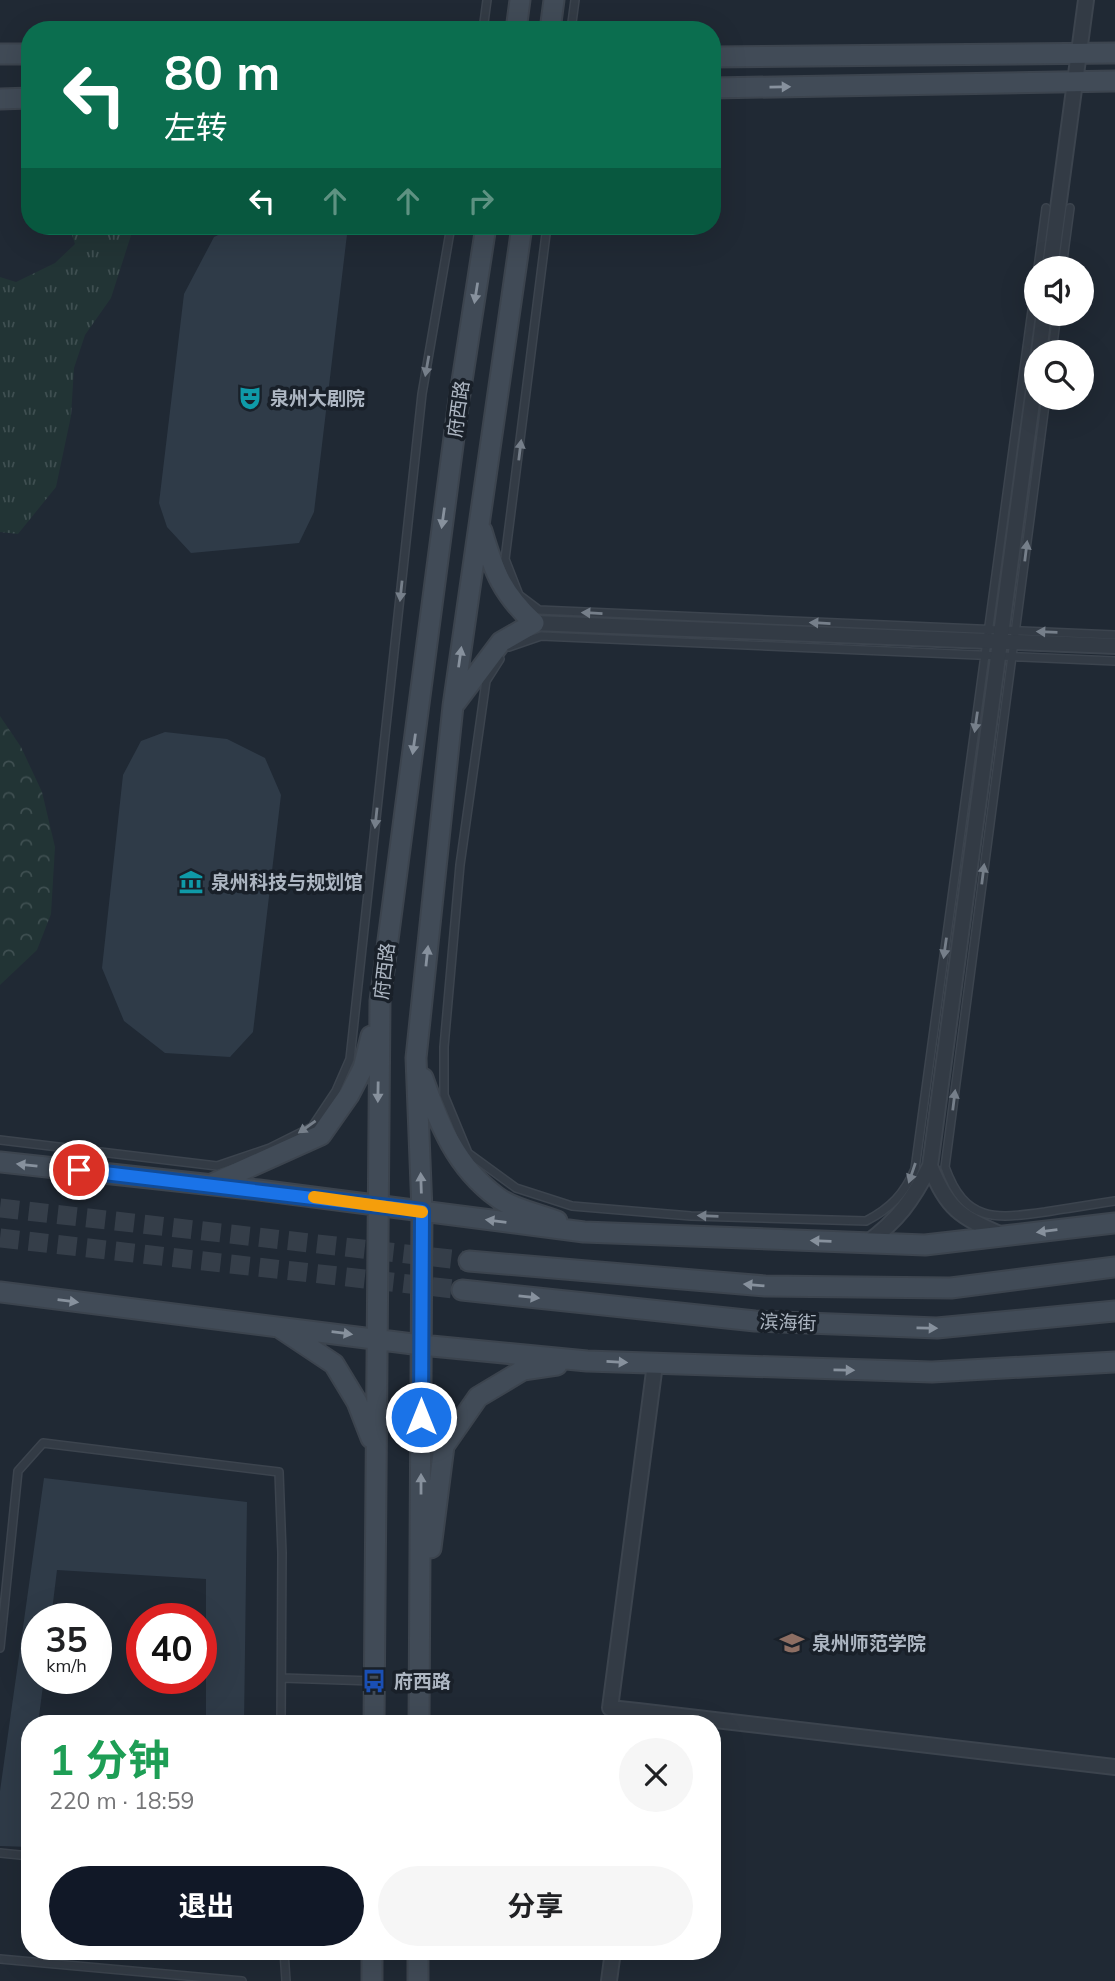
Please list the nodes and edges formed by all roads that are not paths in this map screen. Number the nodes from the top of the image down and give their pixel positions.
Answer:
1 (487, 0) edge
2 (520, 0) edge
3 (554, 0) edge
4 (575, 0) edge
5 (1086, 0) edge
6 (484, 21) edge
7 (517, 21) edge
8 (551, 21) edge
9 (572, 21) edge
10 (1079, 53) junction
11 (1115, 53) edge
12 (0, 54) edge
13 (21, 54) edge
14 (721, 57) edge
15 (1075, 81) junction
16 (1115, 81) edge
17 (721, 88) edge
18 (21, 98) edge
19 (0, 99) edge
20 (1046, 208) dead end
21 (1070, 208) dead end
22 (449, 235) edge
23 (485, 235) edge
24 (521, 235) edge
25 (546, 235) edge
26 (1040, 256) edge
27 (1052, 256) edge
28 (1064, 256) edge
29 (1032, 326) edge
30 (1031, 410) edge
31 (1044, 410) edge
32 (480, 523) junction
33 (534, 623) junction
34 (1115, 635) edge
35 (1000, 643) junction
36 (1115, 646) edge
37 (1115, 661) edge
38 (453, 706) junction
39 (380, 1001) junction
40 (416, 1058) junction
41 (0, 1140) edge
42 (0, 1162) edge
43 (930, 1166) junction
44 (212, 1185) junction
45 (1115, 1201) edge
46 (376, 1205) junction
47 (422, 1211) junction
48 (1115, 1223) edge
49 (584, 1232) junction
50 (1003, 1236) junction
51 (867, 1243) junction
52 (469, 1261) tunnel mouth
53 (1115, 1267) edge
54 (461, 1290) tunnel mouth
55 (0, 1292) edge
56 (1115, 1311) edge
57 (276, 1326) junction
58 (376, 1338) junction
59 (421, 1345) junction
60 (587, 1361) junction
61 (1115, 1362) edge
62 (655, 1364) junction
63 (375, 1448) junction
64 (420, 1639) junction
65 (0, 1648) edge
66 (282, 1678) junction
67 (374, 1681) junction
68 (281, 1715) edge
69 (373, 1715) edge
70 (419, 1715) edge
71 (629, 1715) edge
72 (721, 1727) edge
73 (1115, 1768) edge
74 (0, 1853) edge
75 (21, 1855) edge
76 (0, 1959) edge
77 (285, 1960) edge
78 (372, 1960) edge
79 (418, 1960) edge
80 (611, 1960) edge
81 (242, 1981) edge
82 (286, 1981) edge
83 (372, 1981) edge
84 (418, 1981) edge
85 (609, 1981) edge

1 - 6 lane
2 - 7 street
3 - 8 street
4 - 9 lane
5 - 10 street
10 - 11 street
10 - 14 street
10 - 15 street
12 - 13 street
15 - 16 street
17 -> 15 street
15 - 27 street
18 - 19 street
20 - 26 lane
21 - 28 lane
22 -> 41 lane
23 -> 39 street, 府西路
24 - 32 street, 府西路
35 -> 25 lane
29 - 35 lane
30 - 35 street
35 -> 31 lane
32 - 33 street
38 -> 32 street, 府西路
33 - 35 street
33 - 38 street
34 -> 35 lane
35 -> 35 lane
35 - 36 street
35 - 37 lane
35 - 43 street
45 -> 35 lane
40 -> 38 street, 府西路
39 - 44 street
39 -> 46 street, 府西路
47 -> 40 street, 府西路
40 - 49 street
44 -> 42 street
43 - 50 street
43 - 51 street
44 - 46 street
46 - 47 street
46 - 58 street, 府西路
49 -> 47 street
47 - 59 street, 府西路
48 -> 50 street
51 -> 49 street
50 - 51 street
53 -> 52 street, 滨海街
54 -> 56 street, 滨海街
55 -> 57 street
57 -> 58 street
57 - 63 street
58 - 59 street
58 - 63 street, 府西路
59 - 60 street
64 -> 59 street, 府西路
60 -> 62 street
60 - 64 street
62 -> 61 street
62 - 71 street
63 - 67 street, 府西路
64 - 70 street, 府西路
65 - 66 lane
66 - 67 lane
66 - 68 lane
67 - 69 street, 府西路
72 - 73 street
74 - 75 lane
76 - 81 lane
77 - 82 lane
78 - 83 street
79 - 84 street
80 - 85 street

